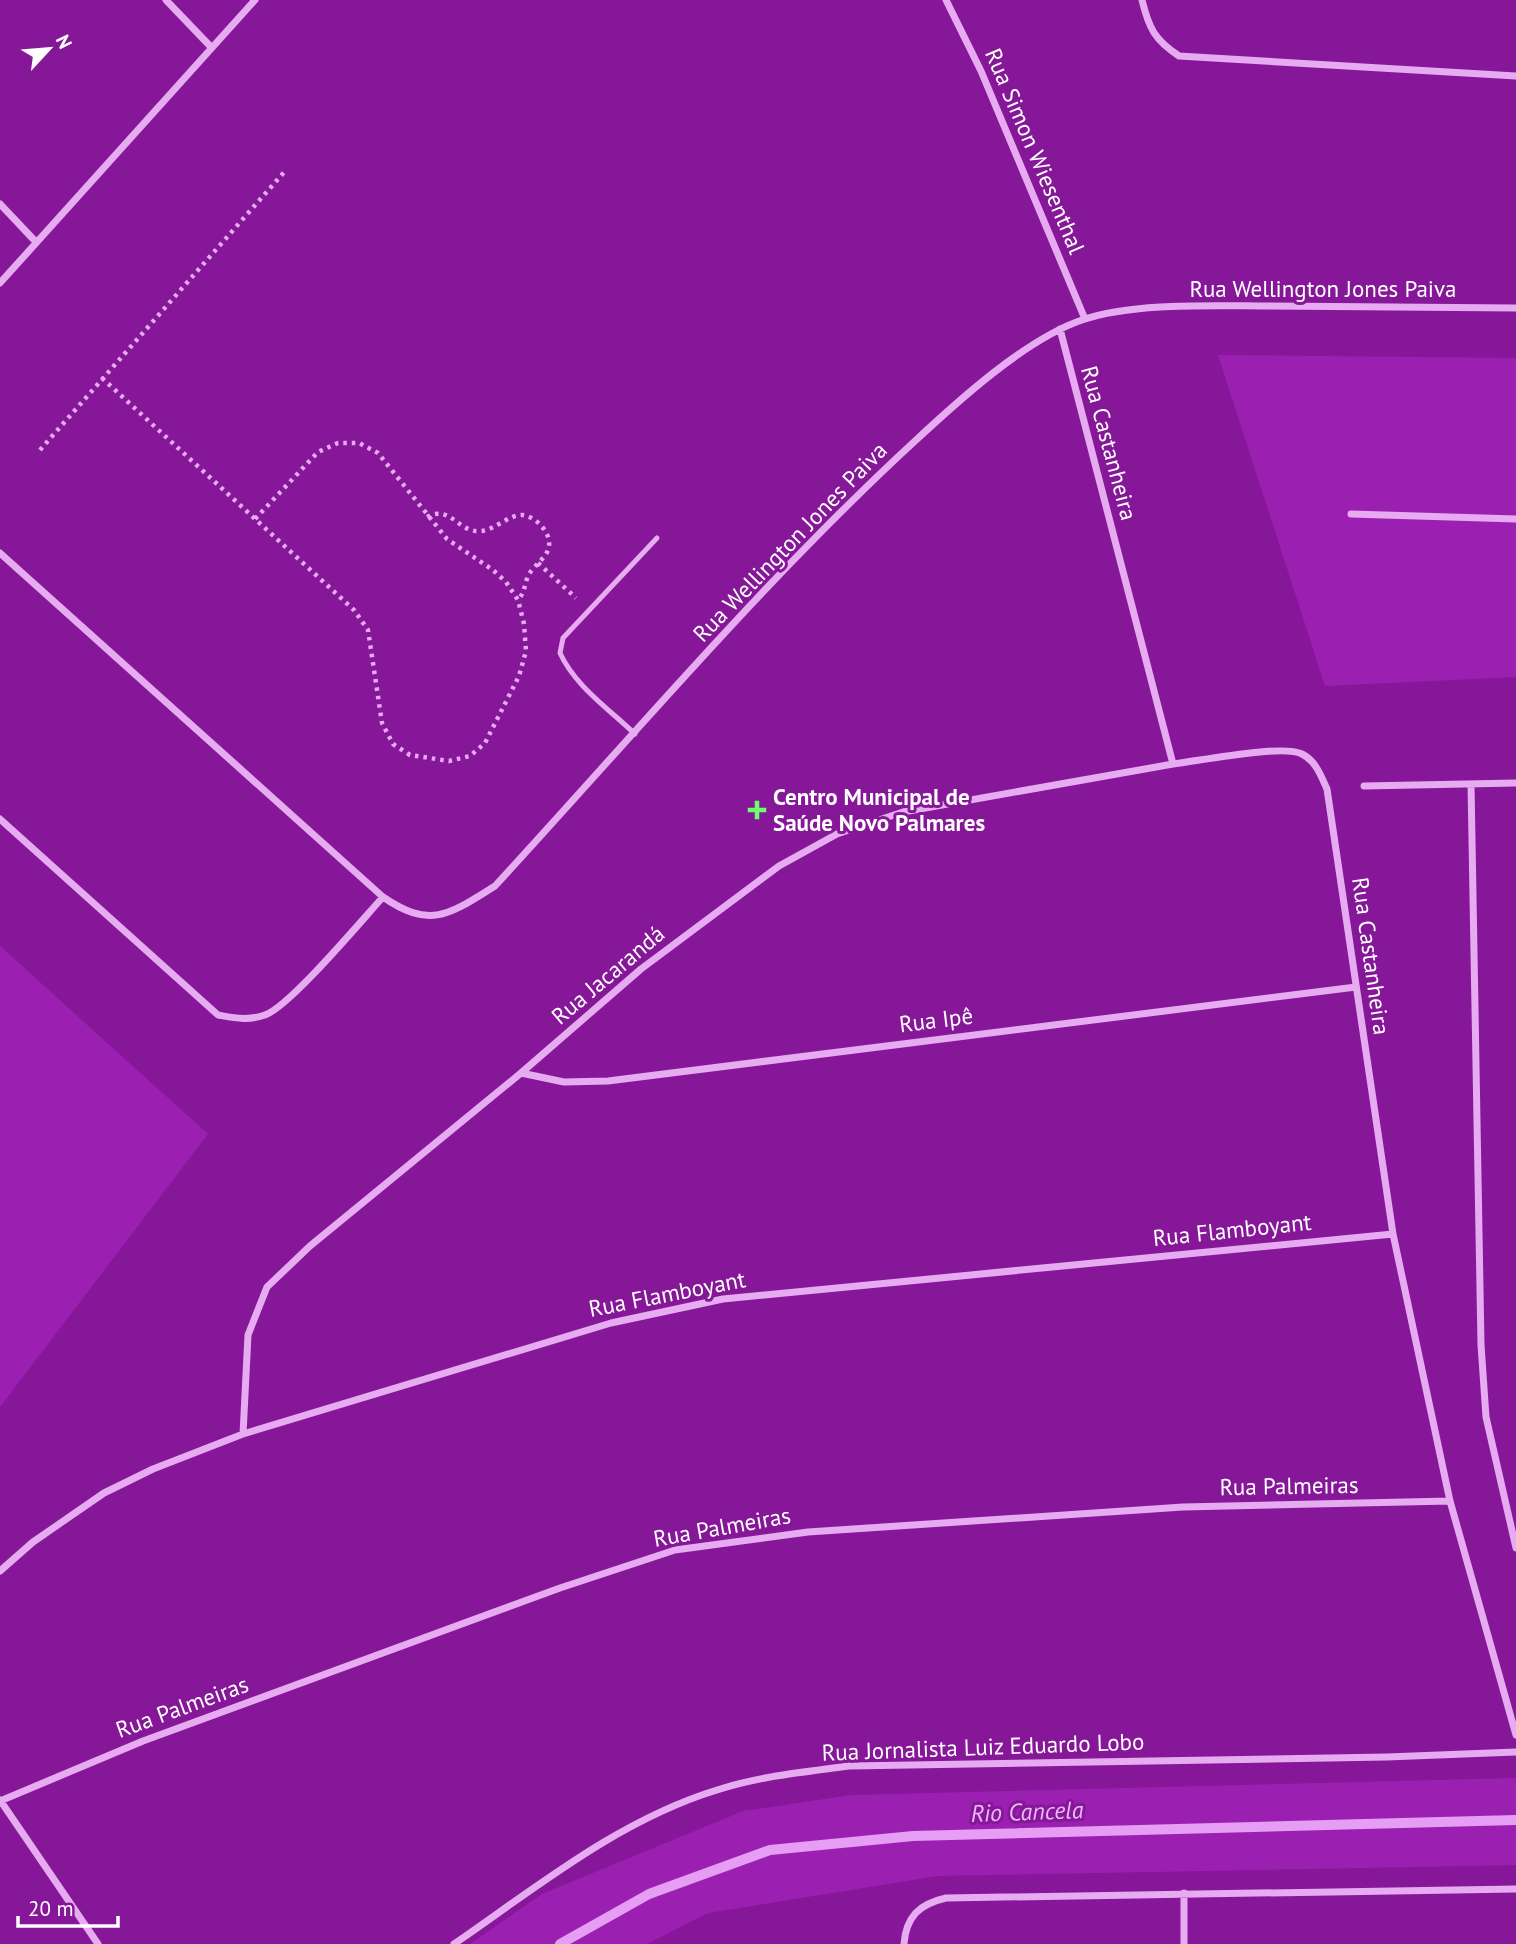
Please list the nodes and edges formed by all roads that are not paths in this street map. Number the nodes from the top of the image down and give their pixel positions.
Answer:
1 (166, 0) edge
2 (255, 0) edge
3 (946, 0) edge
4 (1142, 0) edge
5 (211, 47) junction
6 (1516, 76) edge
7 (0, 204) edge
8 (36, 242) junction
9 (0, 283) edge
10 (1516, 308) edge
11 (1085, 319) junction
12 (1060, 329) junction
13 (1351, 514) dead end
14 (1516, 519) edge
15 (657, 538) dead end
16 (0, 553) edge
17 (635, 734) junction
18 (1173, 764) junction
19 (1516, 783) edge
20 (1471, 784) junction
21 (1364, 786) dead end
22 (0, 819) edge
23 (383, 897) junction
24 (1356, 987) junction
25 (521, 1073) junction
26 (1393, 1234) junction
27 (243, 1434) junction
28 (1450, 1501) junction
29 (1516, 1548) edge
30 (0, 1571) edge
31 (1516, 1735) edge
32 (1516, 1752) edge
33 (0, 1801) edge
34 (1516, 1889) edge
35 (1184, 1893) junction
36 (98, 1944) edge
37 (454, 1944) edge
38 (904, 1944) edge
39 (1184, 1944) edge

1 - 5 street
2 - 5 street
3 - 11 street, Rua Simon Wiesenthal
4 - 6 street
5 - 8 street
7 - 8 street
8 - 9 street
10 - 11 street, Rua Wellington Jones Paiva
11 - 12 street, Rua Wellington Jones Paiva
12 - 17 street, Rua Wellington Jones Paiva
12 - 18 street, Rua Castanheira
13 - 14 street
15 - 17 lane
16 - 23 street
17 - 23 street, Rua Wellington Jones Paiva
18 - 24 street, Rua Castanheira
18 - 25 street, Rua Jacarandá
19 - 20 street
20 - 21 street
20 - 29 street
22 - 23 street
24 - 25 street, Rua Ipê
24 - 26 street, Rua Castanheira
25 - 27 street, Rua Jacarandá
26 - 27 street, Rua Flamboyant
26 - 28 street, Rua Castanheira
27 - 30 street, Rua Flamboyant
28 - 31 street, Rua Castanheira
28 - 33 street, Rua Palmeiras
32 - 37 street, Rua Jornalista Luiz Eduardo Lobo
33 - 36 street
34 - 35 street
35 - 38 street
35 - 39 street

